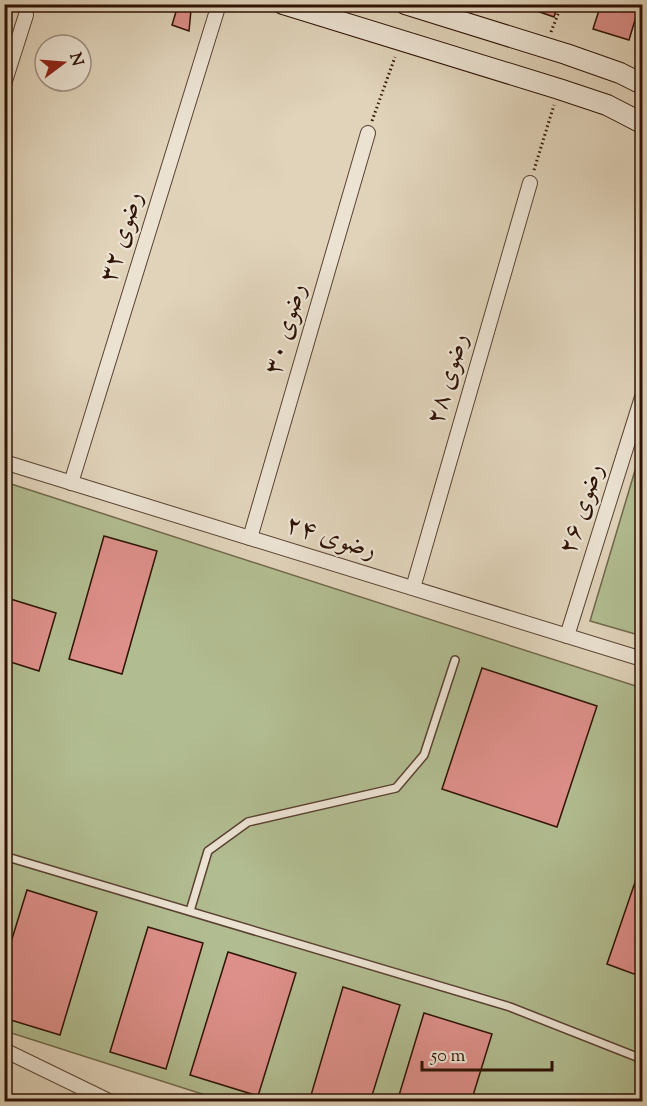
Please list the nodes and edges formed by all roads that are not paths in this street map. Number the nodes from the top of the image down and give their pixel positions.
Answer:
1 (219, 4) edge
2 (283, 4) edge
3 (405, 4) edge
4 (26, 15) dead end
5 (4, 84) edge
6 (642, 84) edge
7 (642, 123) edge
8 (368, 133) road end
9 (530, 183) road end
10 (642, 398) edge
11 (4, 462) edge
12 (71, 483) junction
13 (250, 538) junction
14 (412, 588) junction
15 (567, 636) junction
16 (642, 659) edge
17 (455, 660) dead end
18 (4, 856) edge
19 (190, 911) junction
20 (4, 1050) edge
21 (642, 1059) edge
22 (111, 1101) edge

1 - 12 street, رضوی ۳۲
2 - 7 street
3 - 6 street
4 - 5 street
8 - 13 street, رضوی ۳۰
9 - 14 street, رضوی ۲۸
10 - 15 street, رضوی ۲۶
11 - 12 street, رضوی ۲۴
12 - 13 street, رضوی ۲۴
13 - 14 street, رضوی ۲۴
14 - 15 street, رضوی ۲۴
15 - 16 street, رضوی ۲۴
17 - 19 lane
18 - 19 lane
19 - 21 lane
20 - 22 street

